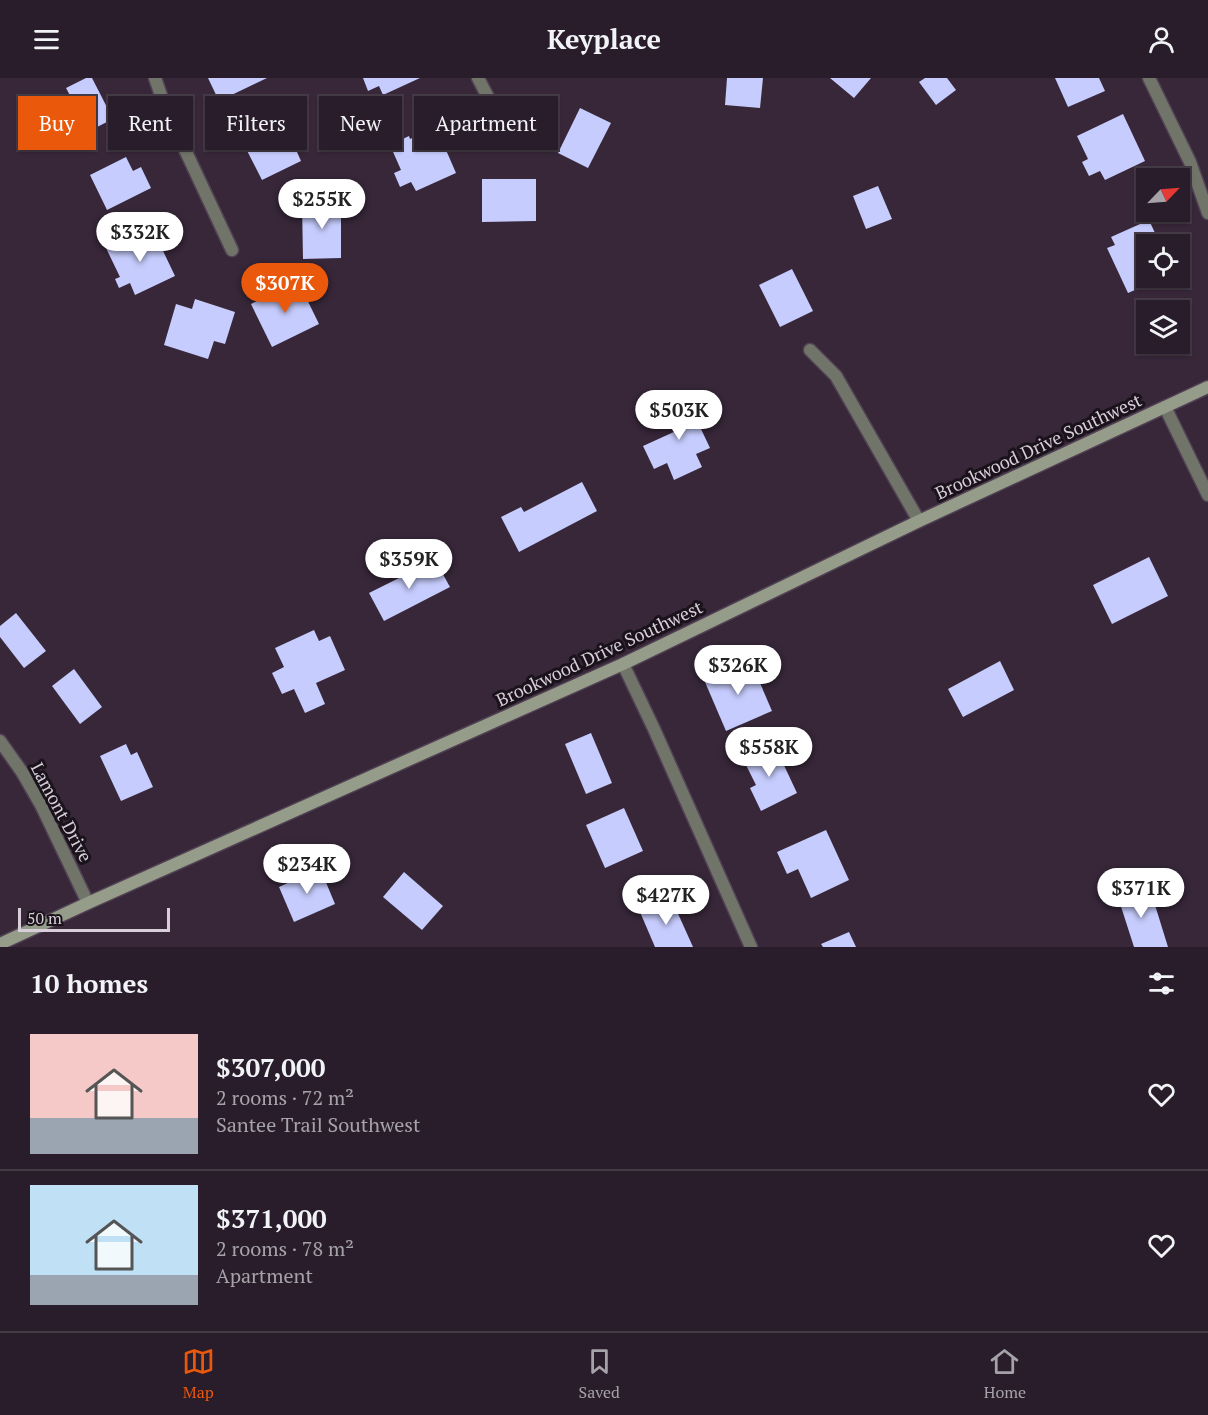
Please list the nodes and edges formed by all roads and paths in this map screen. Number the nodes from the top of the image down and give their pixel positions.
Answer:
1 (155, 78) edge
2 (478, 78) edge
3 (1149, 78) edge
4 (487, 96) edge
5 (1208, 213) edge
6 (232, 250) dead end
7 (810, 350) dead end
8 (1208, 387) edge
9 (1166, 407) junction
10 (1208, 495) edge
11 (919, 521) junction
12 (623, 664) junction
13 (0, 741) edge
14 (88, 903) junction
15 (0, 944) edge
16 (751, 947) edge

1 - 6 street
2 - 4 street
3 - 5 street
7 - 11 street
8 - 9 street, Brookwood Drive Southwest
9 - 10 street
9 - 11 street, Brookwood Drive Southwest
11 - 12 street, Brookwood Drive Southwest
12 - 14 street, Brookwood Drive Southwest
12 - 16 street
13 - 14 street, Lamont Drive
14 - 15 street, Brookwood Drive Southwest

